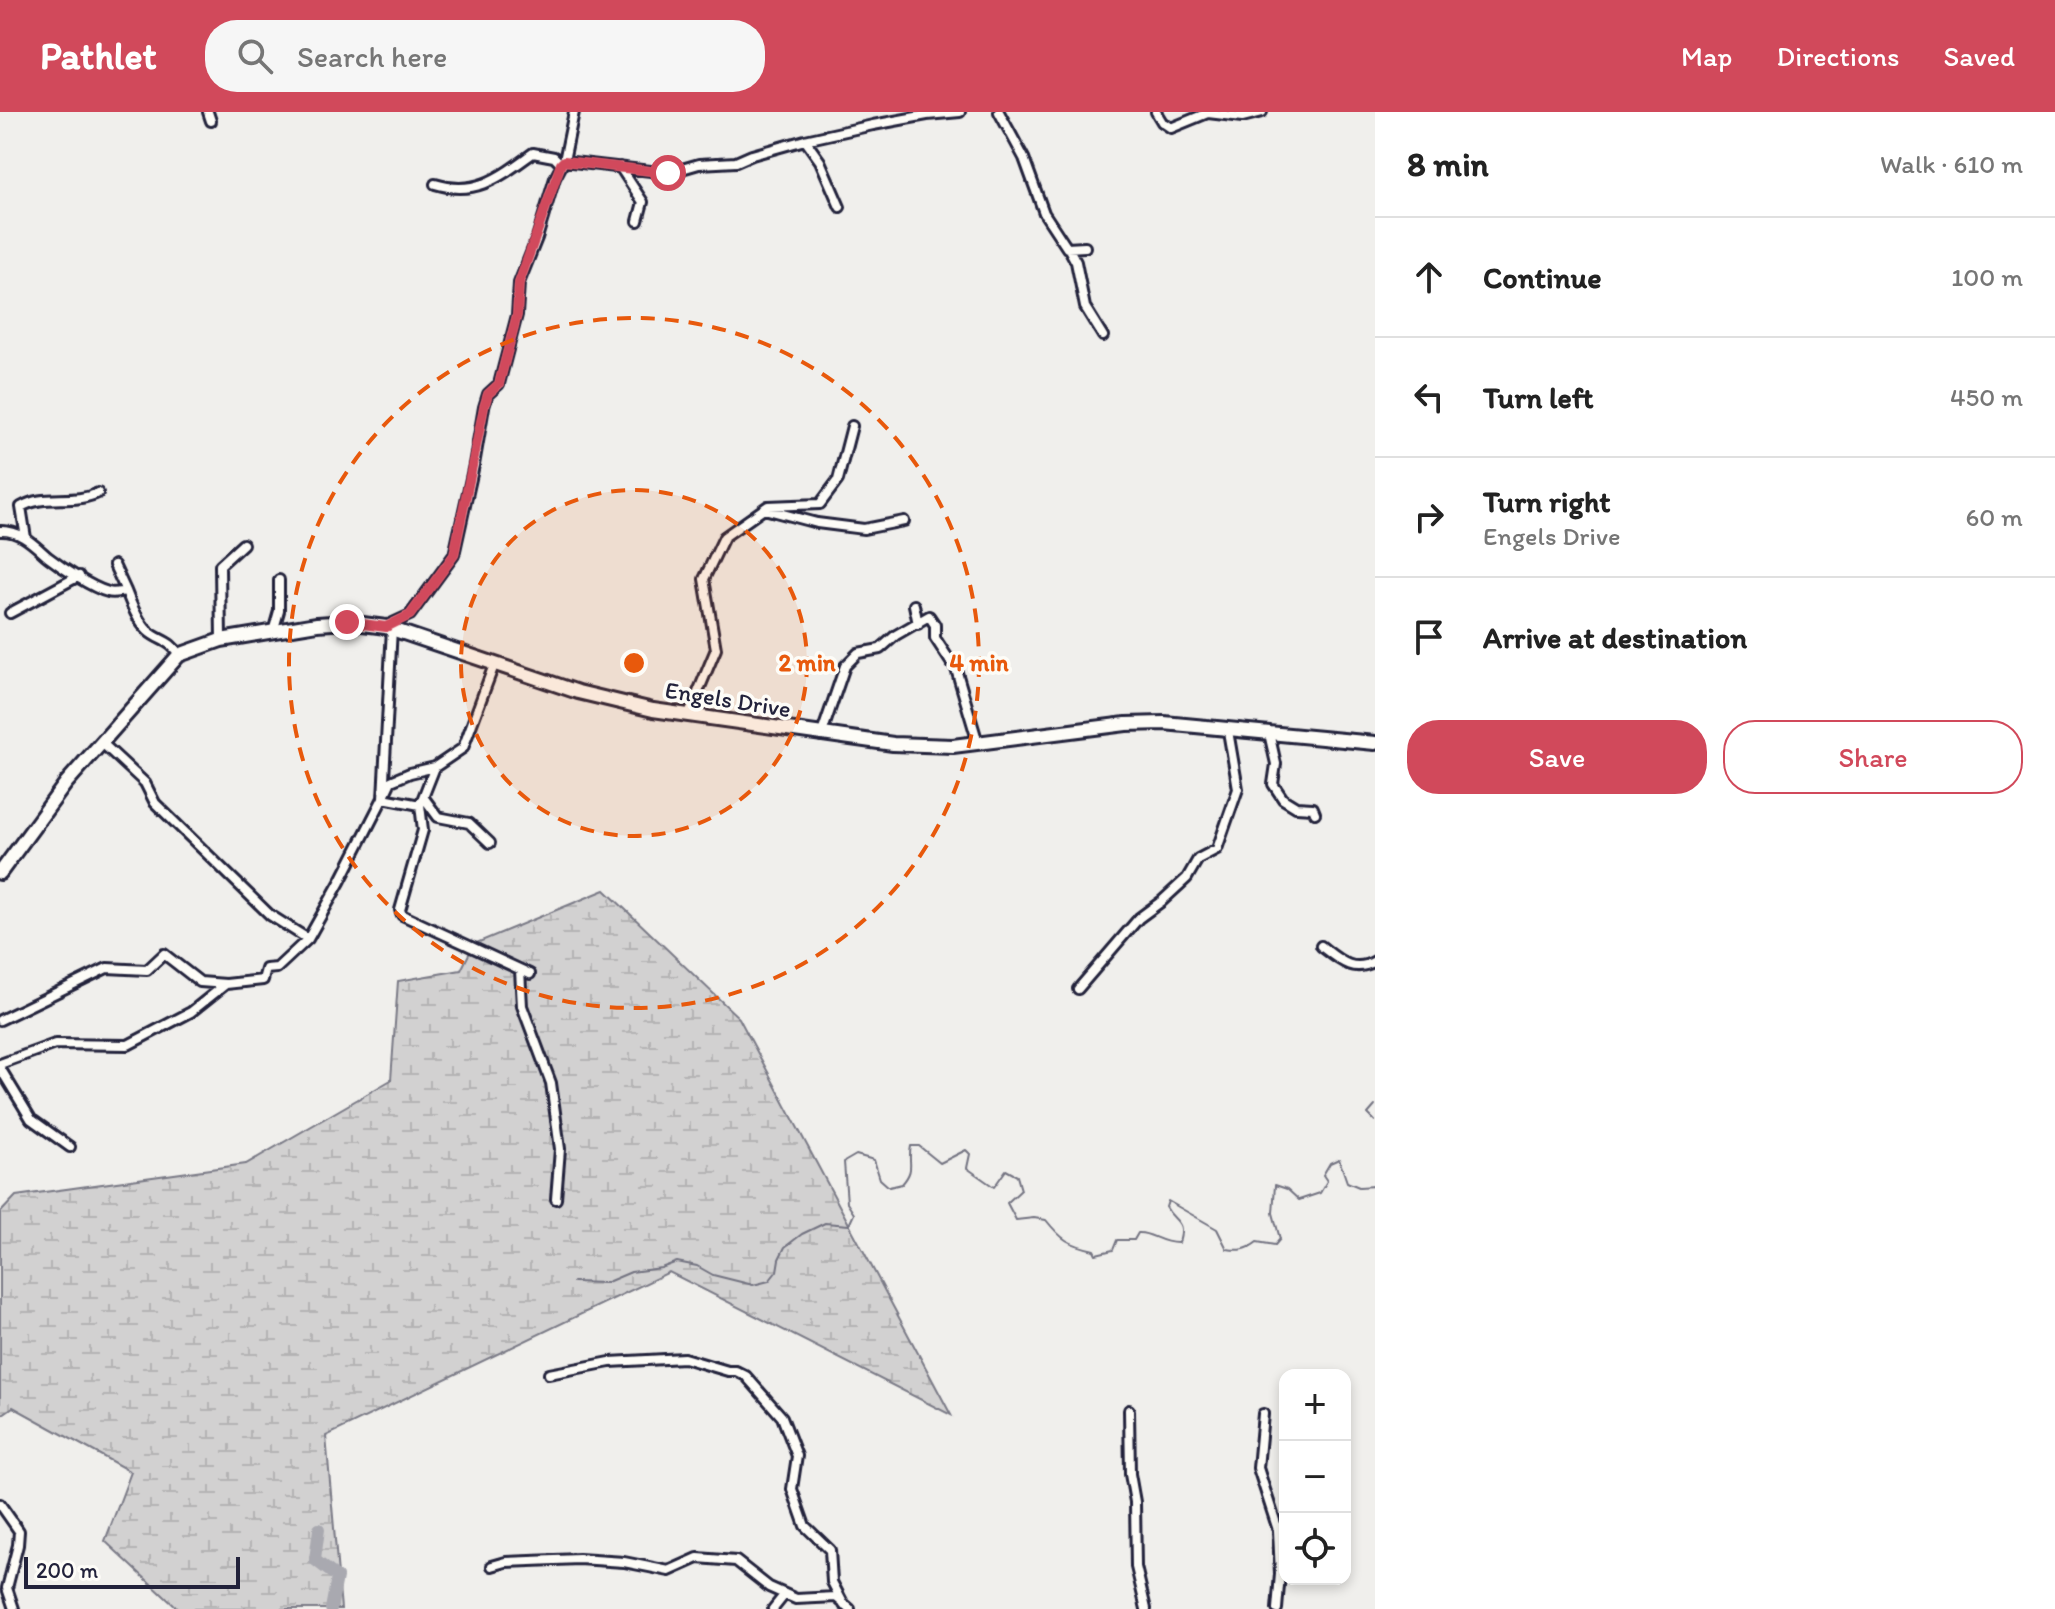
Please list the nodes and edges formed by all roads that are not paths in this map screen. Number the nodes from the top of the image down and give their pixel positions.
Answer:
1 (574, 112) edge
2 (960, 112) edge
3 (999, 112) edge
4 (1156, 112) edge
5 (1209, 112) edge
6 (1262, 112) edge
7 (805, 140) junction
8 (563, 163) junction
9 (620, 167) junction
10 (435, 184) dead end
11 (840, 207) dead end
12 (638, 221) dead end
13 (1085, 247) dead end
14 (1069, 249) junction
15 (1103, 336) dead end
16 (852, 426) dead end
17 (98, 493) dead end
18 (764, 509) junction
19 (904, 521) dead end
20 (0, 531) edge
21 (26, 538) junction
22 (243, 544) dead end
23 (114, 565) dead end
24 (79, 576) junction
25 (279, 580) dead end
26 (126, 591) junction
27 (914, 605) dead end
28 (10, 613) dead end
29 (918, 624) junction
30 (389, 628) junction
31 (273, 632) junction
32 (221, 640) junction
33 (179, 655) junction
34 (494, 665) junction
35 (688, 717) junction
36 (1228, 731) junction
37 (1269, 733) junction
38 (821, 736) junction
39 (101, 742) junction
40 (978, 743) junction
41 (1375, 743) edge
42 (435, 767) junction
43 (383, 798) junction
44 (422, 802) junction
45 (1315, 813) dead end
46 (490, 843) dead end
47 (0, 873) edge
48 (308, 939) junction
49 (1321, 946) dead end
50 (1375, 961) edge
51 (520, 970) junction
52 (530, 974) dead end
53 (226, 984) junction
54 (1078, 989) dead end
55 (0, 1020) edge
56 (0, 1066) edge
57 (70, 1147) dead end
58 (556, 1199) dead end
59 (549, 1374) dead end
60 (1129, 1410) dead end
61 (1263, 1414) dead end
62 (0, 1504) edge
63 (492, 1566) dead end
64 (3, 1588) edge
65 (785, 1594) junction
66 (847, 1607) edge
67 (14, 1609) edge
68 (773, 1609) edge
69 (1146, 1609) edge
70 (1277, 1609) edge

1 - 8 street
2 - 7 street
3 - 14 street
4 - 5 street
5 - 6 street
7 - 9 street
7 - 11 street
8 - 9 street
8 - 10 street
8 - 30 street
9 - 12 street
13 - 14 street
14 - 15 street
16 - 18 street
17 - 21 street
18 - 19 street
18 - 35 street
20 - 21 street
21 - 24 street
22 - 32 street
23 - 26 street
24 - 26 street
24 - 28 street
25 - 31 street
26 - 33 street
27 - 29 street
29 - 38 street
29 - 40 street
30 - 31 street, Engels Drive
30 - 34 street, Engels Drive
30 - 43 street
31 - 32 street, Engels Drive
32 - 33 street, Engels Drive
33 - 39 street, Engels Drive
34 - 35 street, Engels Drive
34 - 42 street
35 - 38 street, Engels Drive
36 - 37 street, Engels Drive
36 - 40 street, Engels Drive
36 - 54 street
37 - 41 street, Engels Drive
37 - 45 street
38 - 40 street, Engels Drive
39 - 47 street, Engels Drive
39 - 48 street
42 - 43 street
42 - 44 street
43 - 44 street
43 - 48 street
44 - 46 street
44 - 51 street
48 - 53 street
49 - 50 street
51 - 52 street
51 - 58 street
53 - 55 street
53 - 56 street
56 - 57 street
59 - 66 street
60 - 69 street
61 - 70 street
62 - 64 street
63 - 65 street
64 - 67 street
65 - 66 street
65 - 68 street

